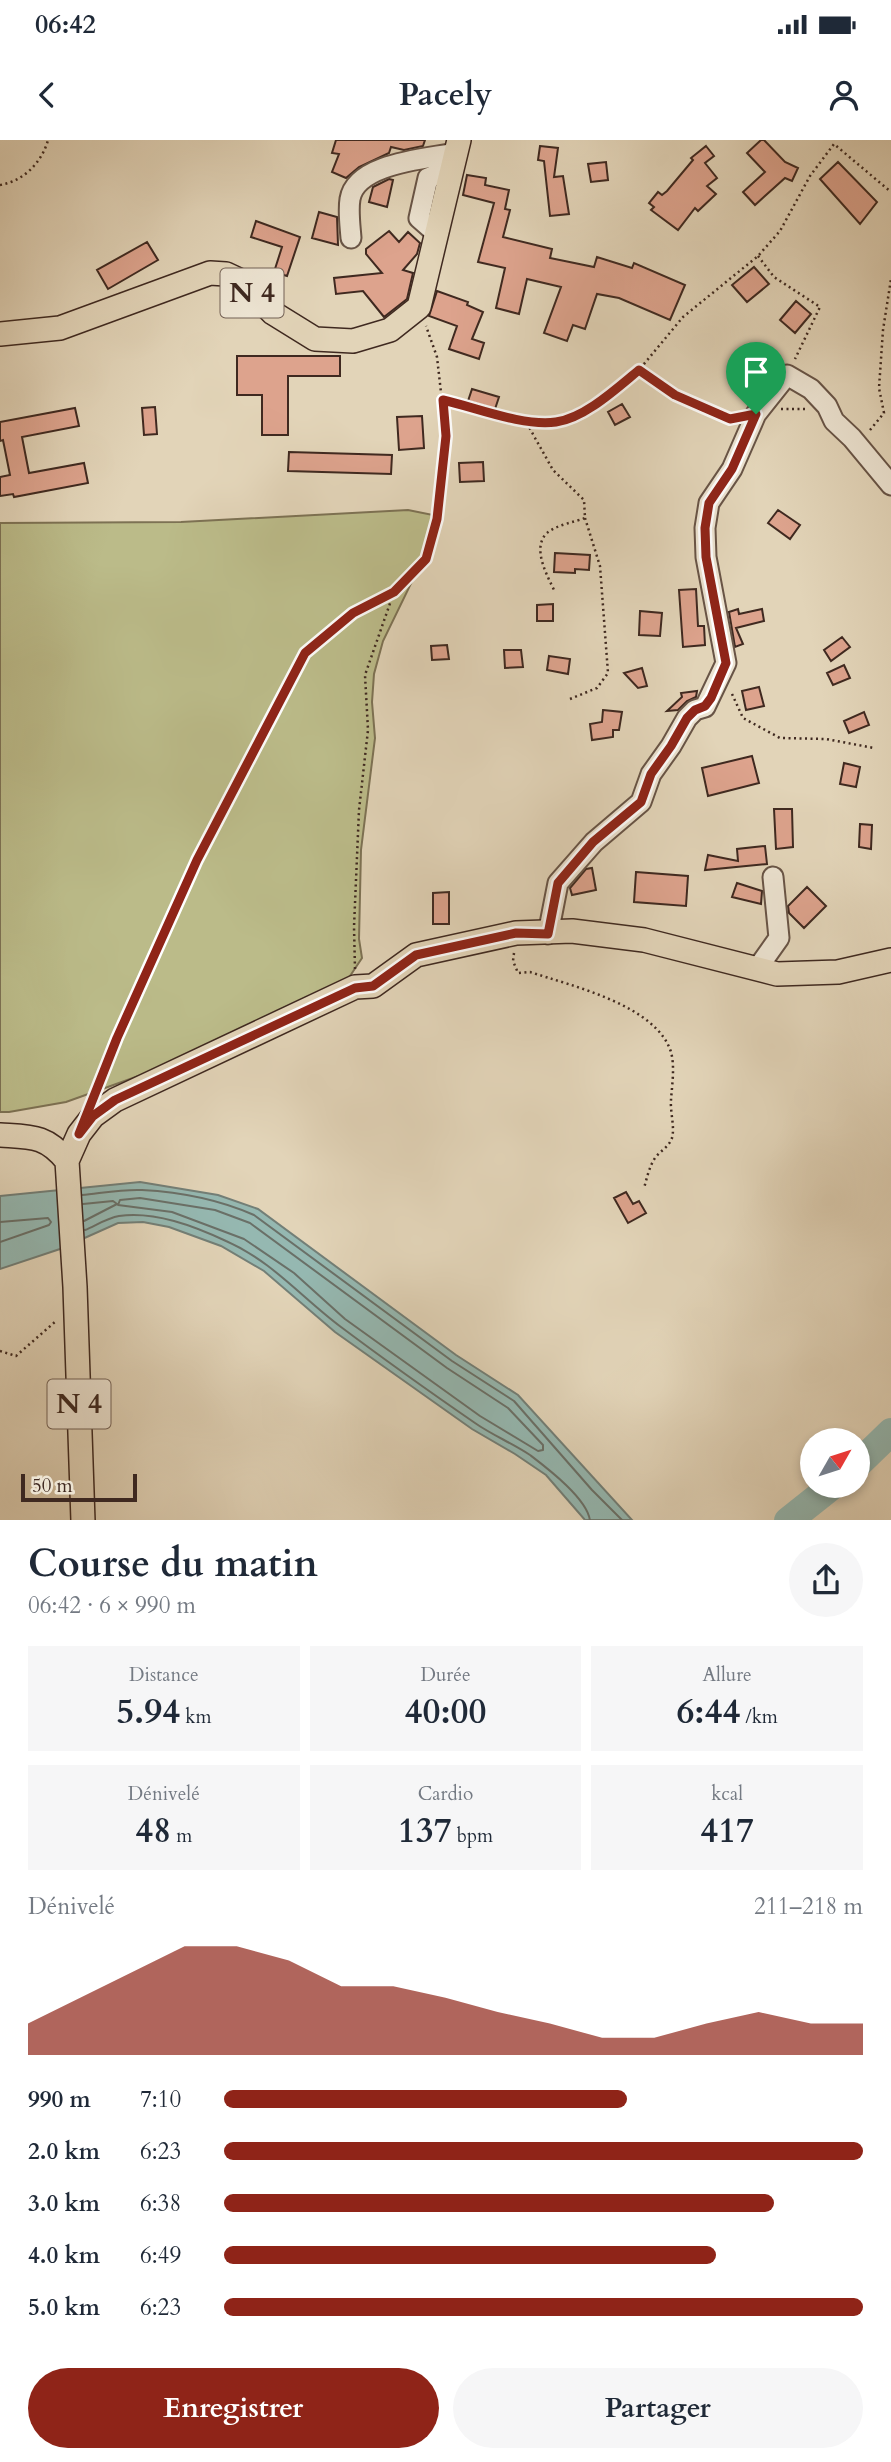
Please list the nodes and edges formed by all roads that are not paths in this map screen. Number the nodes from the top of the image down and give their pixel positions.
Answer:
1 (455, 154) edge
2 (351, 238) dead end
3 (0, 334) edge
4 (891, 485) edge
5 (773, 877) dead end
6 (548, 934) junction
7 (891, 960) edge
8 (757, 969) junction
9 (0, 1135) edge
10 (67, 1161) junction
11 (83, 1520) edge

1 - 2 street
1 - 3 main road, N 4
4 - 6 street
5 - 8 street
6 - 8 main road, N 4
6 - 10 main road, N 4
7 - 8 main road, N 4
9 - 10 main road
10 - 11 main road, N 4

